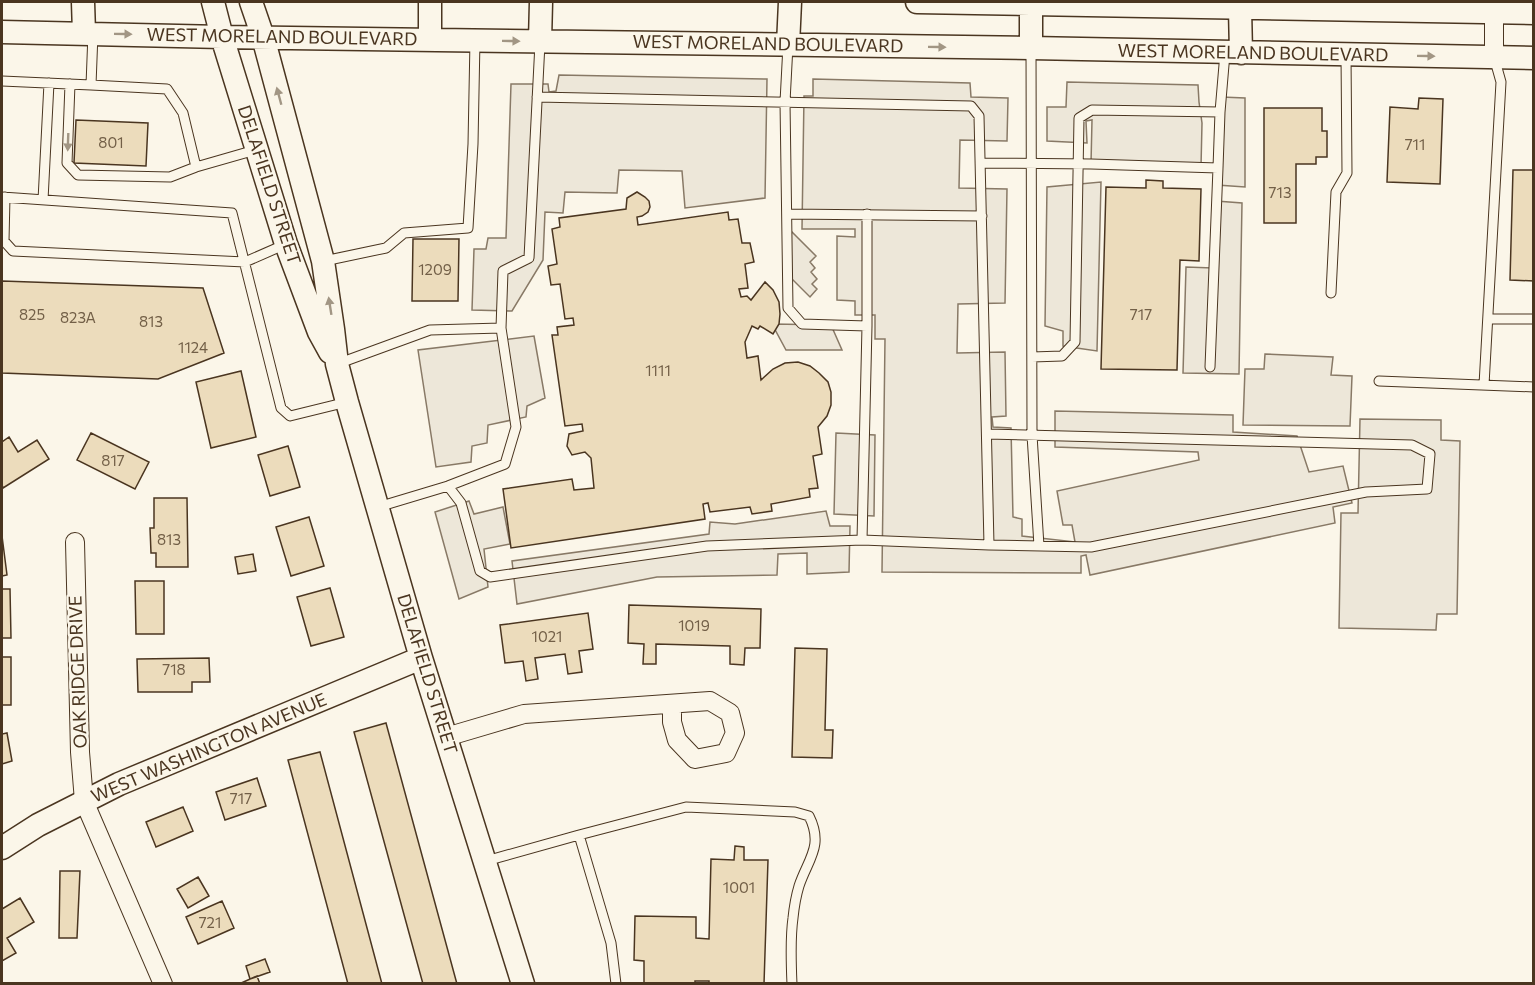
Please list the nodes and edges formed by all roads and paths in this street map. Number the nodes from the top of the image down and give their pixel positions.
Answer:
1 (82, 2) edge
2 (213, 2) edge
3 (251, 2) edge
4 (430, 2) edge
5 (541, 2) edge
6 (789, 2) edge
7 (917, 2) edge
8 (1031, 3) junction
9 (1493, 7) edge
10 (1240, 8) junction
11 (1533, 13) edge
12 (2, 32) edge
13 (88, 33) junction
14 (222, 37) junction
15 (263, 37) junction
16 (430, 40) junction
17 (475, 40) junction
18 (540, 41) junction
19 (788, 45) junction
20 (1031, 48) junction
21 (1233, 53) junction
22 (1346, 55) junction
23 (1494, 57) junction
24 (1533, 58) edge
25 (2, 81) edge
26 (49, 83) junction
27 (69, 84) junction
28 (91, 85) junction
29 (537, 98) junction
30 (785, 102) junction
31 (1220, 112) junction
32 (290, 138) junction
33 (256, 149) junction
34 (980, 163) junction
35 (1031, 163) junction
36 (1078, 163) junction
37 (196, 167) junction
38 (1218, 168) junction
39 (3, 197) edge
40 (44, 200) junction
41 (787, 214) junction
42 (867, 214) junction
43 (982, 216) junction
44 (316, 233) junction
45 (286, 244) junction
46 (323, 261) junction
47 (245, 262) junction
48 (1331, 293) dead end
49 (1488, 319) junction
50 (1533, 320) edge
51 (867, 326) junction
52 (501, 328) junction
53 (1032, 357) junction
54 (337, 364) junction
55 (1210, 367) dead end
56 (1379, 381) dead end
57 (1484, 385) junction
58 (1533, 387) edge
59 (347, 402) junction
60 (987, 434) junction
61 (1032, 435) junction
62 (447, 486) junction
63 (378, 507) junction
64 (862, 540) junction
65 (75, 542) dead end
66 (989, 545) junction
67 (1039, 546) junction
68 (421, 657) junction
69 (672, 704) dead end
70 (446, 737) junction
71 (84, 801) junction
72 (579, 835) junction
73 (2, 848) edge
74 (485, 862) junction
75 (163, 984) edge
76 (523, 984) edge
77 (616, 984) edge
78 (792, 984) edge

1 - 13 street
2 - 14 street, DELAFIELD STREET
3 - 15 street, DELAFIELD STREET
4 - 16 street
5 - 18 street
6 - 19 street
7 - 8 street
8 - 10 street
8 - 20 street
9 - 10 street
9 - 11 street
9 - 23 street
10 - 21 street
12 - 13 street, WEST MORELAND BOULEVARD
13 -> 14 street, WEST MORELAND BOULEVARD
13 - 28 lane
14 - 15 street, WEST MORELAND BOULEVARD
14 - 33 street, DELAFIELD STREET
15 - 16 street, WEST MORELAND BOULEVARD
32 -> 15 street, DELAFIELD STREET
16 - 17 street, WEST MORELAND BOULEVARD
17 -> 18 street, WEST MORELAND BOULEVARD
17 - 46 lane
18 - 19 street, WEST MORELAND BOULEVARD
18 - 29 lane
19 -> 20 street, WEST MORELAND BOULEVARD
19 - 30 lane
20 - 21 street, WEST MORELAND BOULEVARD
20 - 35 lane
21 - 22 street, WEST MORELAND BOULEVARD
21 - 31 lane
22 -> 23 street, WEST MORELAND BOULEVARD
22 - 48 lane
23 - 24 street, WEST MORELAND BOULEVARD
23 - 49 lane
25 - 26 lane
26 - 27 lane
26 - 40 lane
27 - 28 lane
27 -> 37 lane
28 - 37 lane
29 - 30 lane
29 - 52 lane
30 - 34 lane
30 - 41 lane
31 - 36 lane
31 - 38 lane
32 - 33 street
32 - 44 street, DELAFIELD STREET
33 - 37 lane
33 - 45 street, DELAFIELD STREET
34 - 35 lane
34 - 43 lane
35 - 36 lane
35 - 53 lane
36 - 38 lane
36 - 53 lane
38 - 55 lane
39 - 40 lane
39 - 47 lane
40 - 47 lane
41 - 42 lane
41 - 51 lane
42 - 43 lane
42 - 51 lane
43 - 60 lane
44 - 45 street
44 - 46 street, DELAFIELD STREET
45 - 47 lane
45 - 54 street, DELAFIELD STREET
54 -> 46 street, DELAFIELD STREET
47 - 59 lane
49 - 50 lane
49 - 57 lane
51 - 64 lane
52 - 54 lane
52 - 62 lane
53 - 61 lane
54 - 59 street, DELAFIELD STREET
56 - 57 lane
57 - 58 lane
59 - 63 street, DELAFIELD STREET
60 - 61 lane
60 - 66 lane
61 - 67 lane
61 - 67 lane
62 - 63 lane
62 - 64 lane
63 - 68 street, DELAFIELD STREET
64 - 66 lane
65 - 71 street, OAK RIDGE DRIVE
66 - 67 lane
68 - 70 street, DELAFIELD STREET
68 - 71 street, WEST WASHINGTON AVENUE
69 - 70 street
70 - 74 street, DELAFIELD STREET
71 - 73 street, WEST WASHINGTON AVENUE
71 - 75 street, OAK RIDGE DRIVE
72 - 74 lane
72 - 77 lane
72 - 78 lane
74 - 76 street, DELAFIELD STREET

